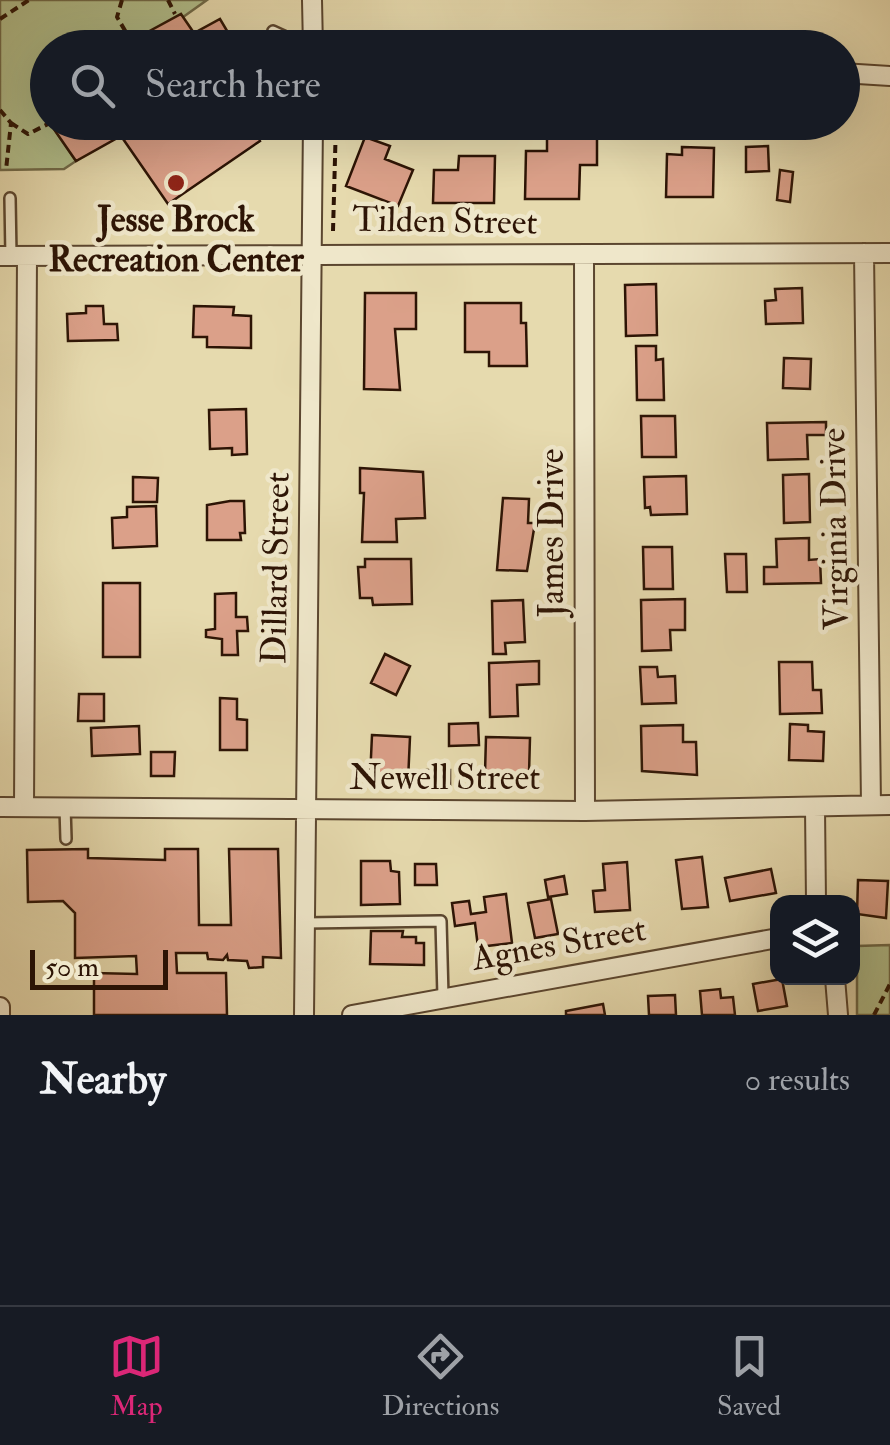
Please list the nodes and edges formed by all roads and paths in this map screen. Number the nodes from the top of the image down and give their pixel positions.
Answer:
1 (29, 0) edge
2 (122, 0) edge
3 (168, 0) edge
4 (312, 0) edge
5 (175, 14) dead end
6 (0, 19) edge
7 (125, 30) edge
8 (312, 30) edge
9 (860, 74) edge
10 (890, 76) edge
11 (0, 110) edge
12 (11, 123) junction
13 (30, 133) edge
14 (314, 140) edge
15 (336, 140) edge
16 (6, 170) dead end
17 (10, 198) dead end
18 (333, 230) dead end
19 (312, 252) junction
20 (864, 253) junction
21 (890, 253) edge
22 (584, 255) junction
23 (13, 256) edge
24 (880, 805) edge
25 (0, 806) edge
26 (24, 807) junction
27 (65, 807) junction
28 (815, 808) junction
29 (305, 810) junction
30 (584, 811) junction
31 (66, 838) dead end
32 (816, 895) edge
33 (305, 923) junction
34 (770, 939) edge
35 (890, 984) edge
36 (836, 985) edge
37 (443, 998) junction
38 (0, 1007) edge
39 (0, 1015) edge
40 (304, 1015) edge
41 (352, 1015) edge
42 (838, 1015) edge
43 (874, 1015) edge

1 - 6 path
2 - 7 path
3 - 5 path
4 - 8 street
9 - 10 street
11 - 12 path
12 - 13 path
12 - 16 path
14 - 19 street, Dillard Street
15 - 18 path
17 - 23 lane
19 - 22 street, Tilden Street
19 - 23 street, Tilden Street
19 - 29 street, Dillard Street
20 - 21 street, Tilden Street
20 - 22 street, Tilden Street
20 - 24 street, Virginia Drive
22 - 30 street, James Drive
23 - 26 street
24 - 28 street, Newell Street
25 - 26 street, Newell Street
26 - 27 street, Newell Street
27 - 29 street, Newell Street
27 - 31 lane
28 - 30 street, Newell Street
28 - 32 street
29 - 30 street, Newell Street
29 - 33 street, Dillard Street
33 - 37 lane
33 - 40 street, Dillard Street
34 - 37 street, Agnes Street
35 - 43 path
36 - 42 street
37 - 41 street, Agnes Street
38 - 39 street

